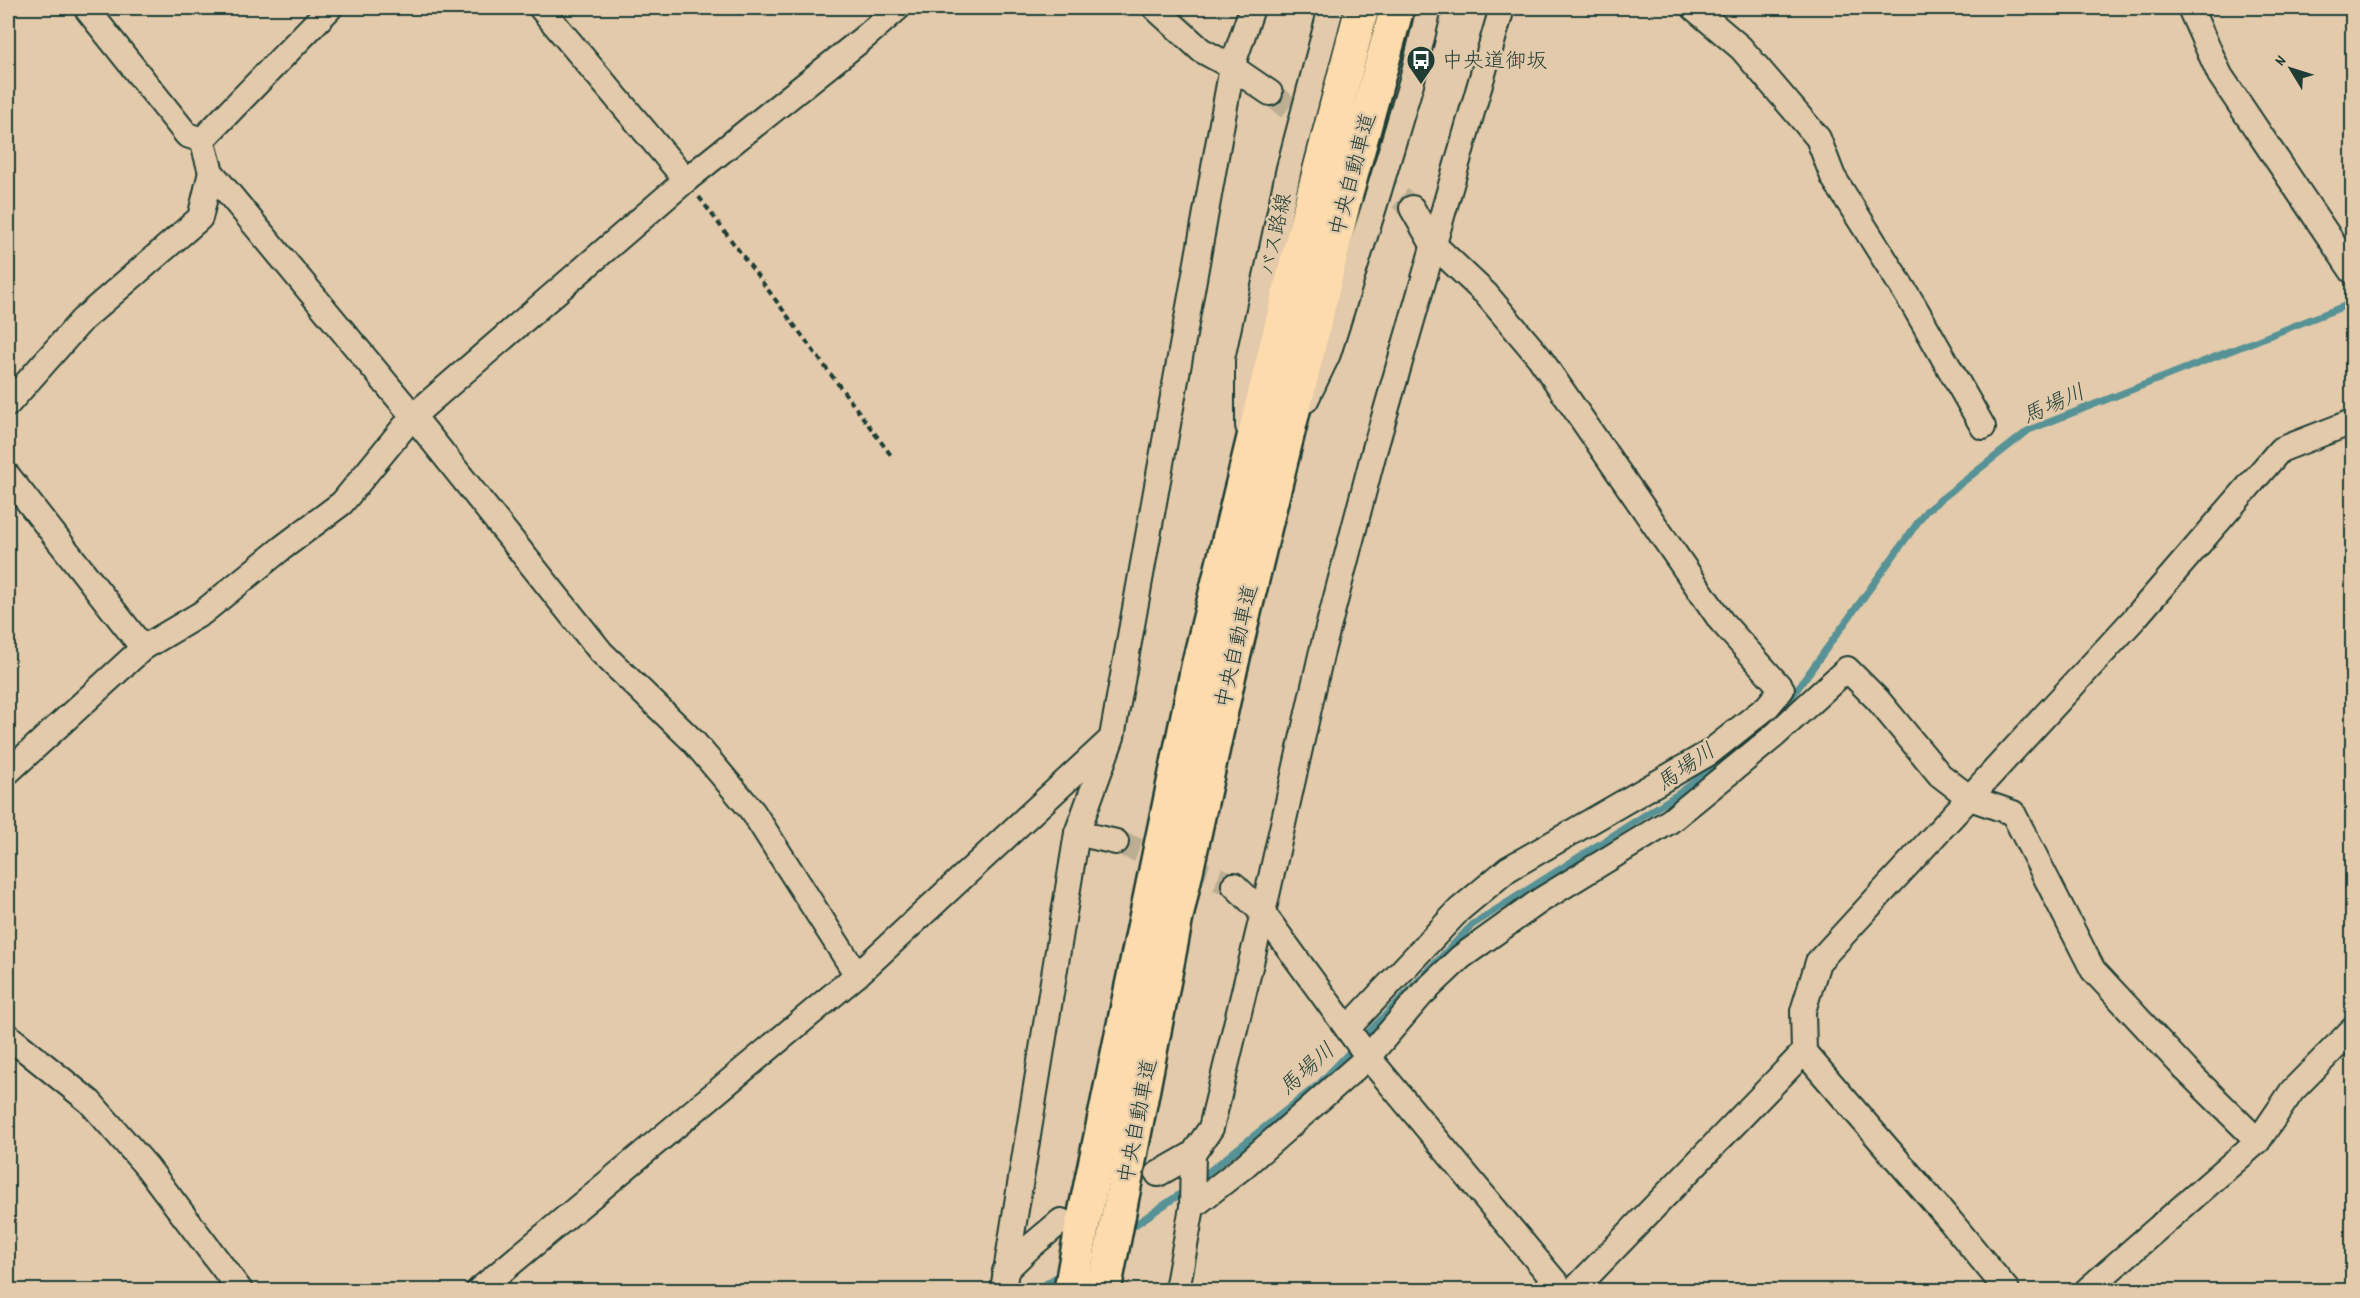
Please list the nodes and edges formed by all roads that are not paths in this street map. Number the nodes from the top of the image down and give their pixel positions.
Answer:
1 (86, 8) edge
2 (330, 8) edge
3 (541, 8) edge
4 (898, 8) edge
5 (1155, 8) edge
6 (1252, 8) edge
7 (1331, 8) edge
8 (1362, 8) edge
9 (1396, 8) edge
10 (1429, 8) edge
11 (1502, 8) edge
12 (1694, 8) edge
13 (2190, 8) edge
14 (1232, 67) junction
15 (1270, 93) tunnel mouth
16 (201, 140) junction
17 (211, 172) junction
18 (686, 180) junction
19 (1412, 208) tunnel mouth
20 (1432, 243) junction
21 (2352, 271) edge
22 (8, 404) edge
23 (413, 416) junction
24 (2352, 422) edge
25 (1983, 427) dead end
26 (1286, 441) junction
27 (1248, 465) junction
28 (8, 476) edge
29 (143, 648) junction
30 (1112, 737) junction
31 (1717, 765) junction
32 (8, 772) edge
33 (1970, 798) junction
34 (1077, 833) junction
35 (1116, 842) tunnel mouth
36 (1234, 885) tunnel mouth
37 (1263, 913) junction
38 (857, 975) junction
39 (1349, 1030) junction
40 (2352, 1030) edge
41 (8, 1036) edge
42 (1804, 1052) junction
43 (1366, 1054) junction
44 (2258, 1141) junction
45 (1194, 1162) junction
46 (1158, 1174) dead end
47 (1192, 1203) junction
48 (1071, 1225) junction
49 (1004, 1281) edge
50 (1105, 1281) edge
51 (240, 1290) edge
52 (479, 1290) edge
53 (1071, 1290) edge
54 (1177, 1290) edge
55 (1562, 1290) edge
56 (1574, 1290) edge
57 (2007, 1290) edge
58 (2087, 1290) edge

1 - 16 street
2 - 16 street
3 - 18 street
4 - 18 street
5 - 14 street
6 - 14 street
7 - 27 street, バス路線
8 - 27 highway, 中央自動車道
9 - 26 highway, 中央自動車道
10 - 26 street
11 - 20 street
12 - 25 street
13 - 21 street
14 - 15 street
14 - 30 street
16 - 17 street
17 - 22 street
17 - 23 street
18 - 23 street
19 - 20 street
20 - 31 street
20 - 37 street
23 - 29 street
23 - 38 street
24 - 33 street
26 - 50 highway, 中央自動車道
27 - 48 highway, 中央自動車道
28 - 29 street
29 - 32 street
30 - 34 street
30 - 38 street
31 - 33 street
31 - 39 street
31 - 43 street
33 - 42 street
33 - 44 street
34 - 35 street
34 - 49 street
36 - 37 street
37 - 39 street
37 - 45 street
38 - 52 street
39 - 43 street
40 - 44 street
41 - 51 street
42 - 56 street
42 - 57 street
43 - 47 street
43 - 55 street
44 - 58 street
45 - 46 street
45 - 47 street
47 - 54 street
48 - 49 street
48 - 53 highway, 中央自動車道

